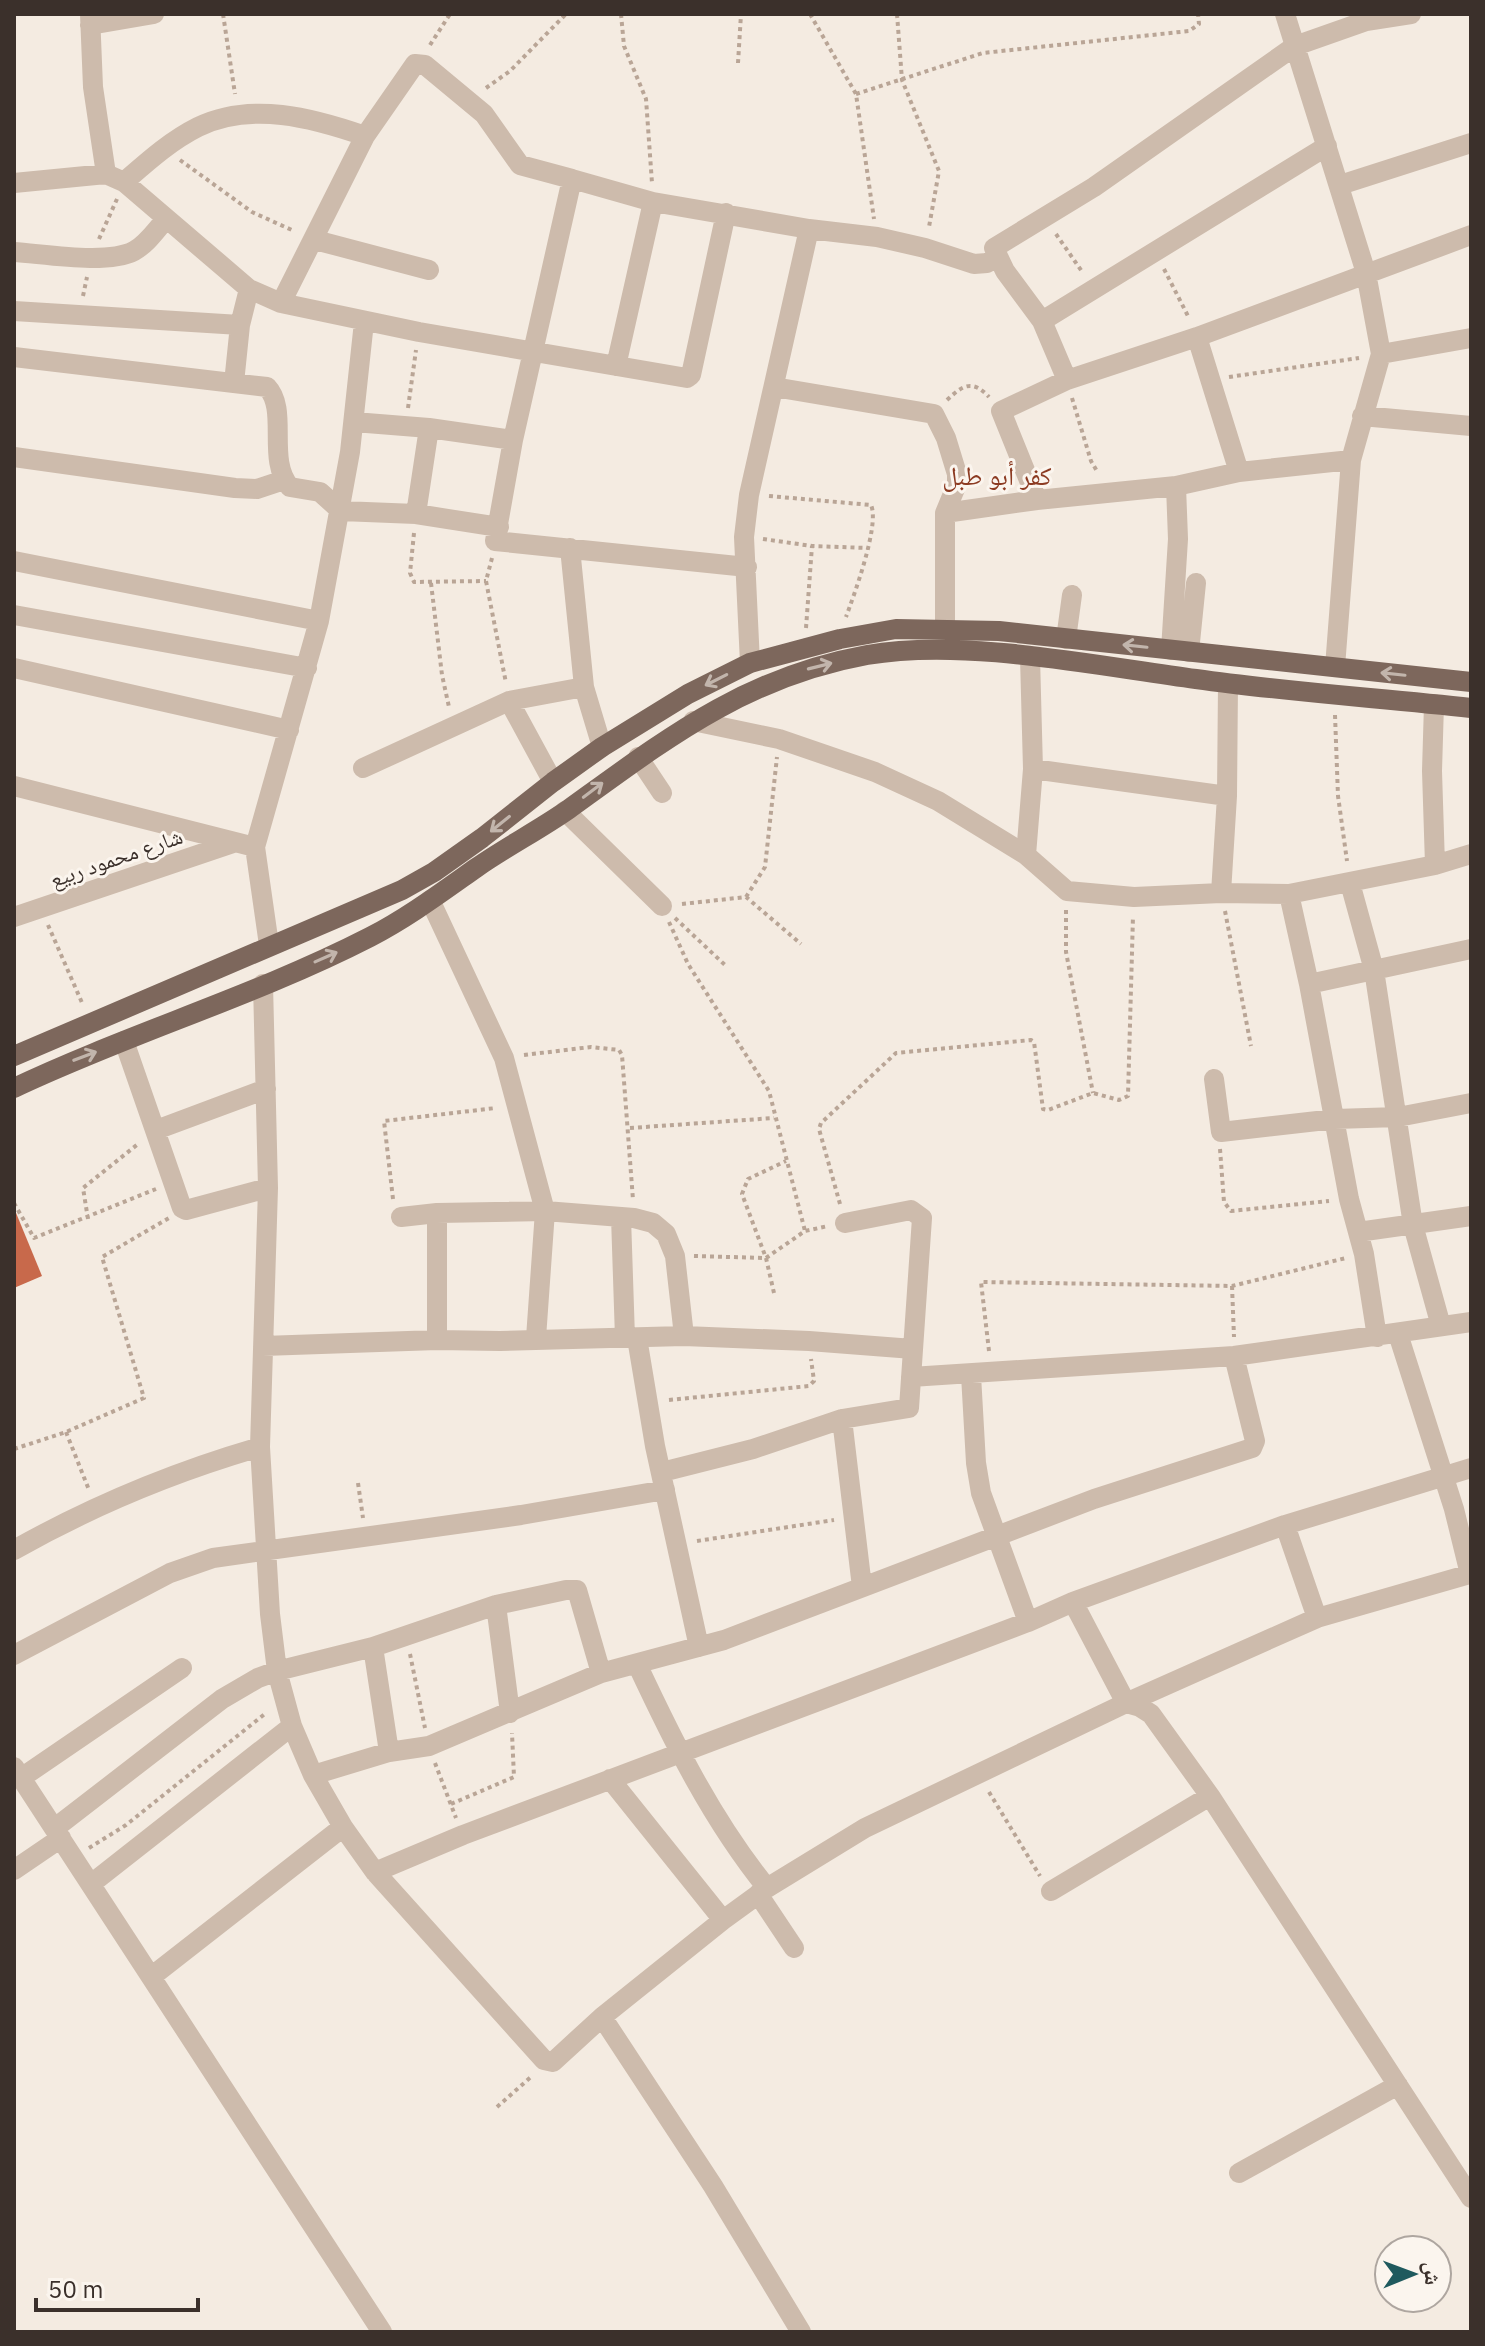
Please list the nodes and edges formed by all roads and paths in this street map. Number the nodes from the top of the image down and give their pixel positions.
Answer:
1 (154, 14) edge
2 (223, 14) edge
3 (450, 14) edge
4 (566, 14) edge
5 (621, 14) edge
6 (741, 14) edge
7 (810, 14) edge
8 (897, 14) edge
9 (1198, 14) edge
10 (1285, 14) edge
11 (1411, 14) edge
12 (1366, 18) edge
13 (90, 20) edge
14 (1295, 46) junction
15 (417, 63) junction
16 (738, 63) dead end
17 (902, 80) junction
18 (856, 94) junction
19 (468, 101) junction
20 (239, 117) junction
21 (365, 136) junction
22 (1471, 143) edge
23 (1327, 146) junction
24 (163, 149) junction
25 (115, 178) junction
26 (572, 179) junction
27 (14, 183) edge
28 (1340, 185) junction
29 (653, 202) junction
30 (726, 213) junction
31 (1044, 218) junction
32 (166, 219) junction
33 (809, 229) junction
34 (1471, 235) edge
35 (877, 237) junction
36 (315, 240) junction
37 (925, 248) junction
38 (14, 252) edge
39 (1156, 253) junction
40 (997, 257) junction
41 (429, 270) dead end
42 (1366, 273) junction
43 (1093, 288) junction
44 (249, 289) junction
45 (281, 303) junction
46 (14, 311) edge
47 (1042, 321) junction
48 (364, 322) junction
49 (240, 325) junction
50 (419, 332) junction
51 (1197, 337) junction
52 (1471, 338) edge
53 (534, 352) junction
54 (1381, 354) junction
55 (14, 357) edge
56 (616, 366) junction
57 (1067, 380) junction
58 (1210, 380) junction
59 (234, 383) junction
60 (774, 387) junction
61 (1001, 411) junction
62 (934, 414) junction
63 (1362, 416) junction
64 (354, 422) junction
65 (406, 426) junction
66 (1471, 426) edge
67 (429, 428) junction
68 (513, 440) junction
69 (14, 457) edge
70 (1351, 460) junction
71 (1239, 472) junction
72 (284, 480) junction
73 (1176, 486) junction
74 (1111, 494) junction
75 (749, 495) junction
76 (1037, 500) junction
77 (341, 511) junction
78 (945, 513) junction
79 (416, 514) junction
80 (499, 527) junction
81 (744, 537) junction
82 (812, 546) junction
83 (570, 548) junction
84 (868, 548) junction
85 (14, 561) edge
86 (747, 567) junction
87 (431, 583) junction
88 (1196, 583) dead end
89 (1072, 595) dead end
90 (14, 615) edge
91 (319, 621) junction
92 (945, 629) junction
93 (840, 639) junction
94 (1066, 639) junction
95 (804, 647) junction
96 (1180, 651) junction
97 (1030, 657) junction
98 (750, 663) junction
99 (1335, 667) junction
100 (14, 668) edge
101 (307, 668) junction
102 (1471, 682) edge
103 (1228, 684) junction
104 (584, 687) junction
105 (1334, 693) junction
106 (509, 701) junction
107 (1434, 704) junction
108 (1471, 708) edge
109 (693, 721) junction
110 (453, 726) junction
111 (289, 730) junction
112 (779, 739) junction
113 (602, 747) junction
114 (638, 757) junction
115 (363, 768) dead end
116 (1033, 769) junction
117 (553, 782) junction
118 (14, 786) edge
119 (662, 793) dead end
120 (1227, 796) junction
121 (565, 811) junction
122 (233, 843) junction
123 (255, 847) junction
124 (1471, 854) edge
125 (1026, 855) junction
126 (1435, 865) junction
127 (1350, 883) junction
128 (1067, 891) junction
129 (1221, 893) junction
130 (1289, 894) junction
131 (746, 897) junction
132 (1134, 897) junction
133 (430, 900) junction
134 (662, 906) junction
135 (40, 909) junction
136 (14, 917) edge
137 (801, 944) dead end
138 (269, 945) junction
139 (1471, 949) edge
140 (725, 965) dead end
141 (1374, 970) junction
142 (263, 984) junction
143 (1309, 984) junction
144 (91, 1024) junction
145 (124, 1041) junction
146 (1251, 1046) dead end
147 (14, 1056) edge
148 (504, 1058) junction
149 (1214, 1079) dead end
150 (14, 1088) edge
151 (266, 1089) junction
152 (1093, 1093) junction
153 (1471, 1103) edge
154 (518, 1105) junction
155 (1398, 1117) junction
156 (774, 1118) junction
157 (1335, 1119) junction
158 (630, 1128) junction
159 (156, 1130) junction
160 (1221, 1132) junction
161 (786, 1161) junction
162 (173, 1182) junction
163 (268, 1188) junction
164 (1349, 1199) junction
165 (14, 1203) edge
166 (184, 1210) junction
167 (545, 1211) junction
168 (437, 1213) junction
169 (1471, 1216) edge
170 (401, 1217) joint
171 (628, 1218) junction
172 (88, 1219) junction
173 (845, 1223) joint
174 (1413, 1225) junction
175 (1358, 1232) junction
176 (1364, 1254) junction
177 (675, 1256) junction
178 (766, 1258) junction
179 (1232, 1286) junction
180 (774, 1293) dead end
181 (1471, 1322) edge
182 (1441, 1326) junction
183 (684, 1336) junction
184 (1388, 1336) junction
185 (536, 1338) junction
186 (631, 1338) junction
187 (437, 1340) junction
188 (809, 1341) junction
189 (263, 1346) junction
190 (913, 1349) junction
191 (1234, 1356) junction
192 (982, 1374) junction
193 (911, 1377) junction
194 (649, 1401) junction
195 (842, 1419) junction
196 (66, 1432) junction
197 (260, 1447) junction
198 (14, 1449) edge
199 (1471, 1468) edge
200 (1443, 1476) junction
201 (663, 1481) junction
202 (358, 1483) dead end
203 (96, 1507) junction
204 (853, 1517) junction
205 (1285, 1525) junction
206 (365, 1536) junction
207 (995, 1537) junction
208 (676, 1544) junction
209 (14, 1550) edge
210 (266, 1550) junction
211 (1470, 1574) edge
212 (862, 1587) junction
213 (1073, 1602) junction
214 (496, 1605) junction
215 (1317, 1618) junction
216 (1028, 1622) junction
217 (407, 1636) junction
218 (373, 1647) junction
219 (699, 1647) junction
220 (14, 1655) edge
221 (637, 1664) junction
222 (182, 1668) dead end
223 (277, 1671) junction
224 (601, 1673) junction
225 (285, 1698) junction
226 (1126, 1703) junction
227 (510, 1713) junction
228 (292, 1726) junction
229 (429, 1746) junction
230 (389, 1752) junction
231 (679, 1752) junction
232 (18, 1773) edge
233 (313, 1775) junction
234 (978, 1775) junction
235 (610, 1779) junction
236 (1210, 1796) junction
237 (343, 1827) junction
238 (58, 1833) junction
239 (73, 1858) junction
240 (14, 1870) edge
241 (375, 1872) junction
242 (91, 1884) junction
243 (763, 1891) junction
244 (1051, 1891) joint
245 (723, 1920) junction
246 (794, 1948) dead end
247 (151, 1977) junction
248 (602, 2017) junction
249 (549, 2061) junction
250 (1398, 2085) junction
251 (497, 2107) dead end
252 (1239, 2173) dead end
253 (1471, 2198) edge
254 (382, 2332) edge
255 (801, 2332) edge

1 - 13 street
2 - 20 path
3 - 15 path
4 - 19 path
5 - 29 path
6 - 16 path
7 - 18 path
8 - 17 path
9 - 17 path
10 - 14 street
11 - 12 street
12 - 14 street
13 - 25 street
14 - 23 street
14 - 31 street
15 - 19 street
15 - 21 street
17 - 18 path
17 - 37 path
18 - 35 path
19 - 26 street
20 - 21 street
20 - 24 street
21 - 36 street
22 - 28 street
23 - 28 street
23 - 39 street
24 - 25 street
24 - 36 path
25 - 27 street
25 - 32 street
26 - 29 street
26 - 53 street
28 - 42 street
29 - 30 street
29 - 56 street
30 - 33 street
30 - 56 street
31 - 40 street
31 - 43 path
32 - 38 street
32 - 44 street
33 - 35 street
33 - 60 street
34 - 42 street
35 - 37 street
36 - 41 street
36 - 45 street
37 - 40 street
39 - 43 street
39 - 51 path
40 - 47 street
42 - 51 street
42 - 54 street
43 - 47 street
44 - 45 street
44 - 49 street
45 - 48 street
46 - 49 street
47 - 57 street
48 - 50 street
48 - 64 street
49 - 59 street
50 - 53 street
50 - 65 path
51 - 57 street
51 - 58 street
52 - 54 street
53 - 56 street
53 - 68 street
54 - 58 path
54 - 63 street
55 - 59 street
57 - 61 street
57 - 74 path
58 - 71 street
59 - 72 street
60 - 62 street
60 - 75 street
61 - 62 path
61 - 76 street
62 - 78 street
63 - 66 street
63 - 70 street
64 - 65 street
64 - 77 street
65 - 67 street
67 - 68 street
67 - 79 street
68 - 80 street
69 - 72 street
70 - 71 street
70 - 99 street
71 - 73 street
72 - 77 street
73 - 74 street
73 - 96 street
74 - 76 street
75 - 81 street
75 - 84 path
76 - 78 street
77 - 79 street
77 - 91 street
78 - 92 street
79 - 80 street
79 - 87 path
80 - 83 street
81 - 82 path
81 - 86 street
82 - 84 path
82 - 95 path
83 - 86 street
83 - 104 street
84 - 93 path
85 - 91 street
86 - 98 street
87 - 106 path
87 - 110 path
88 - 96 street
89 - 94 street
90 - 101 street
91 - 101 street
92 - 93 main road
92 - 94 main road
93 - 95 main road
96 -> 94 main road
95 - 98 main road
96 - 99 main road
97 - 103 main road
109 -> 97 main road
97 - 116 street
98 -> 113 main road
102 -> 99 main road
100 - 111 street
101 - 111 street
103 - 105 main road
103 - 120 street
104 - 106 street
104 - 113 street
105 - 107 main road
105 - 127 path
106 - 110 street
106 - 117 street
107 - 108 main road
107 - 126 street
109 - 112 street
109 - 114 main road
110 - 115 street
111 - 123 street
112 - 125 street
112 - 131 path
113 - 117 main road
114 - 119 street
121 -> 114 main road
116 - 120 street
116 - 125 street
117 -> 138 main road
118 - 122 street
120 - 129 street
121 - 133 main road
121 - 134 street
122 - 123 street
122 - 135 street, شارع محمود ربيع
123 - 138 street
124 - 126 street
125 - 128 street
126 - 127 street
127 - 130 street
127 - 141 street
128 - 132 street
128 - 152 path
129 - 130 street
129 - 132 street
129 - 146 path
130 - 143 street
131 - 134 path
131 - 137 path
132 - 152 path
142 -> 133 main road
133 - 148 street
134 - 140 path
134 - 156 path
135 - 136 street, شارع محمود ربيع
135 - 144 path
138 - 144 main road
139 - 141 street
141 - 143 street
141 - 155 street
142 - 145 main road
142 - 151 street
143 - 157 street
144 - 147 main road
150 -> 145 main road
145 - 159 street
148 - 154 street
148 - 158 path
149 - 160 street
151 - 159 street
151 - 163 street
152 - 173 path
153 - 155 street
154 - 167 street
154 - 170 path
155 - 157 street
155 - 174 street
156 - 158 path
156 - 161 path
157 - 160 street
157 - 164 street
158 - 171 path
159 - 162 street
159 - 172 path
160 - 164 path
161 - 178 path
161 - 178 path
162 - 166 street
162 - 172 path
163 - 166 street
163 - 189 street
164 - 175 street
165 - 172 path
166 - 196 path
167 - 168 street
167 - 171 street
167 - 185 street
168 - 170 street
168 - 187 street
169 - 174 street
171 - 177 street
171 - 186 street
173 - 190 street
174 - 175 street
174 - 182 street
175 - 176 street
176 - 179 path
176 - 184 street
177 - 178 path
177 - 183 street
178 - 180 path
179 - 191 path
179 - 192 path
181 - 182 street
182 - 184 street
183 - 186 street
183 - 188 street
184 - 191 street
184 - 200 street
185 - 186 street
185 - 187 street
186 - 194 street
187 - 189 street
188 - 190 street
188 - 194 path
189 - 197 street
190 - 193 street
191 - 192 street
191 - 207 street
192 - 193 street
192 - 207 street
193 - 195 street
194 - 201 street
195 - 201 street
195 - 204 street
196 - 198 path
196 - 203 path
197 - 203 street
197 - 210 street
199 - 200 street
200 - 205 street
200 - 211 street
201 - 206 street
201 - 208 street
202 - 206 path
203 - 209 street
204 - 208 path
204 - 212 street
205 - 213 street
205 - 215 street
206 - 210 street
207 - 212 street
207 - 216 street
208 - 219 street
210 - 220 street
210 - 223 street
211 - 215 street
212 - 219 street
213 - 216 street
213 - 226 street
214 - 217 street
214 - 224 street
214 - 227 street
215 - 226 street
216 - 231 street
217 - 218 street
217 - 229 path
218 - 223 street
218 - 230 street
219 - 221 street
221 - 224 street
221 - 231 street
222 - 232 street
223 - 225 street
223 - 238 street
224 - 227 street
225 - 228 street
225 - 239 path
226 - 234 street
226 - 236 street
227 - 229 street
227 - 229 path
228 - 233 street
228 - 242 street
229 - 230 street
230 - 233 street
231 - 235 street
231 - 243 street
232 - 238 street
233 - 237 street
234 - 243 street
234 - 244 path
235 - 241 street
235 - 245 street
236 - 244 street
236 - 250 street
237 - 241 street
237 - 247 street
238 - 239 street
238 - 240 street
239 - 242 street
241 - 249 street
242 - 247 street
243 - 245 street
243 - 246 street
245 - 248 street
247 - 254 street
248 - 249 street
248 - 255 street
249 - 251 path
250 - 252 street
250 - 253 street

